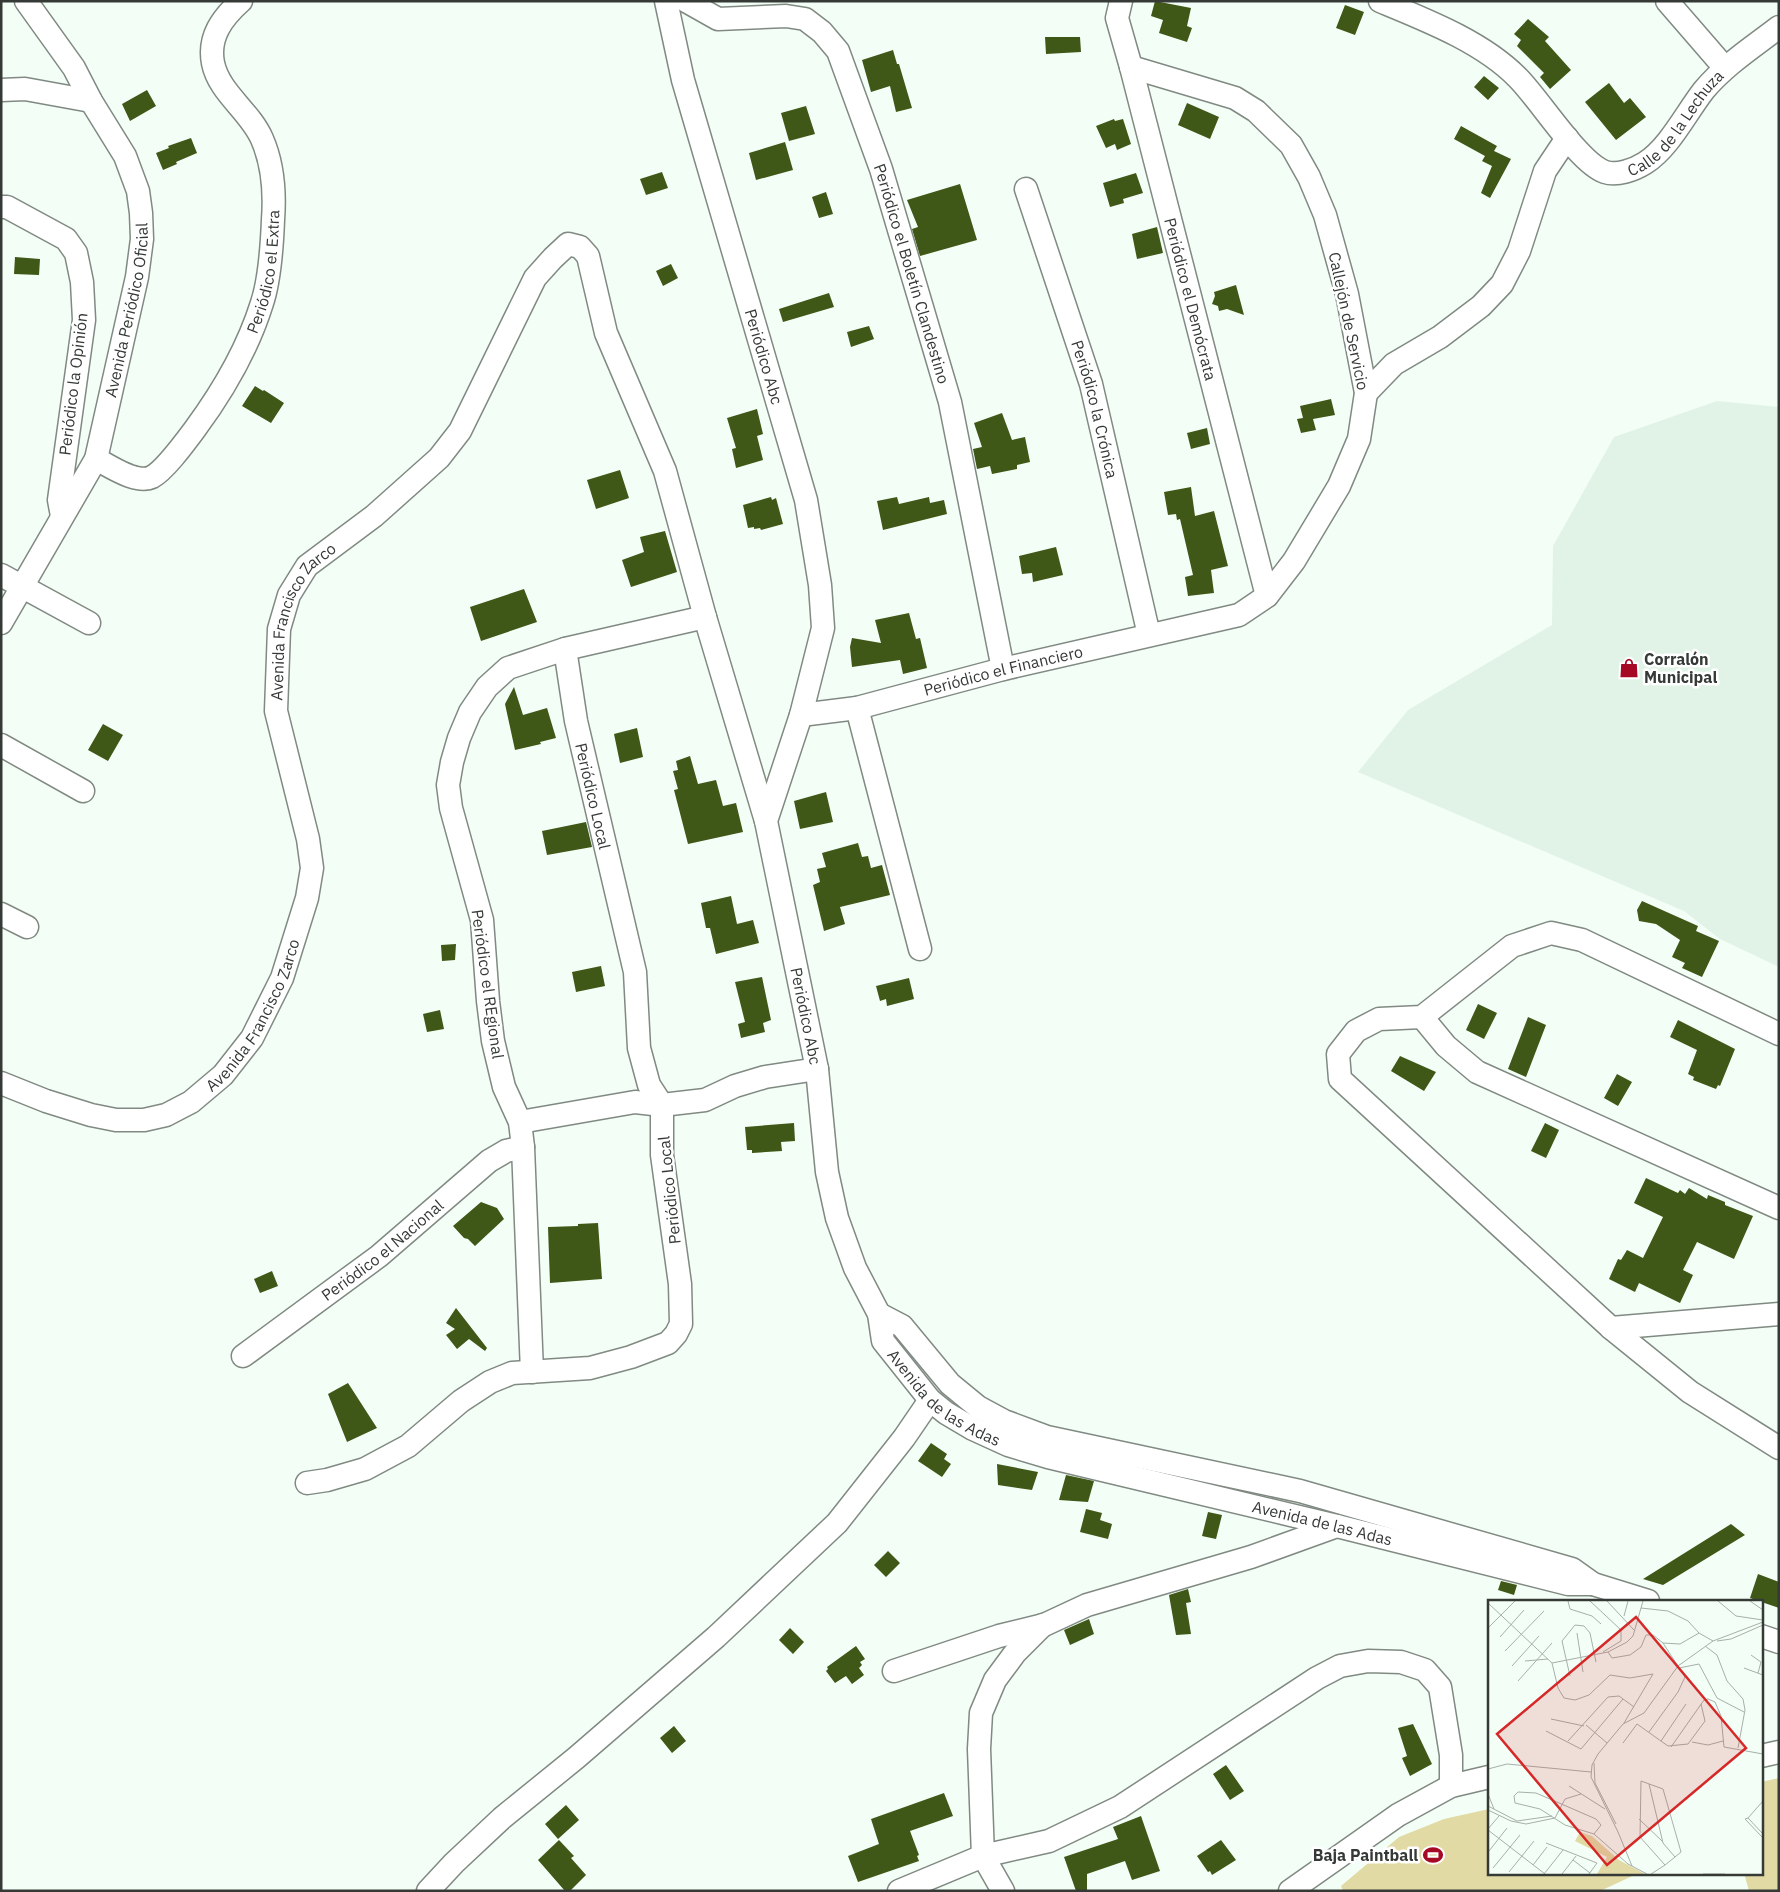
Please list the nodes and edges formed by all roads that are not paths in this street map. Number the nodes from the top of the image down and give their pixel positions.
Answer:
1 (26, 1) edge
2 (241, 1) edge
3 (666, 1) edge
4 (1121, 1) edge
5 (1380, 1) edge
6 (1668, 1) edge
7 (689, 2) edge
8 (1779, 27) edge
9 (1131, 66) junction
10 (1725, 68) junction
11 (1, 90) edge
12 (91, 101) junction
13 (1567, 138) junction
14 (1026, 189) dead end
15 (1, 207) edge
16 (1366, 393) junction
17 (96, 459) junction
18 (62, 516) junction
19 (1, 575) edge
20 (22, 587) junction
21 (1267, 596) junction
22 (705, 617) junction
23 (1, 623) edge
24 (89, 624) dead end
25 (1149, 635) junction
26 (565, 649) junction
27 (1003, 669) junction
28 (857, 708) junction
29 (801, 715) junction
30 (1, 745) edge
31 (83, 791) dead end
32 (766, 821) junction
33 (1, 914) edge
34 (27, 927) dead end
35 (920, 948) dead end
36 (1422, 1017) junction
37 (1779, 1034) edge
38 (817, 1069) junction
39 (1, 1083) edge
40 (662, 1105) junction
41 (520, 1122) junction
42 (523, 1147) junction
43 (1779, 1208) edge
44 (879, 1314) junction
45 (1779, 1314) edge
46 (1611, 1328) junction
47 (243, 1356) dead end
48 (532, 1372) junction
49 (930, 1400) junction
50 (1779, 1448) edge
51 (307, 1482) dead end
52 (1337, 1526) junction
53 (1593, 1584) junction
54 (1645, 1600) edge
55 (1044, 1625) junction
56 (1762, 1636) edge
57 (1779, 1642) edge
58 (894, 1671) dead end
59 (1779, 1752) edge
60 (1762, 1756) edge
61 (1488, 1777) edge
62 (1451, 1786) junction
63 (983, 1856) junction
64 (428, 1891) edge
65 (899, 1891) edge
66 (1003, 1891) edge
67 (1290, 1891) edge

1 - 12 street, Avenida Periódico Oficial
2 - 17 street, Periódico el Extra
3 - 29 street, Periódico Abc
4 - 9 street, Periódico el Demócrata
5 - 13 street
6 - 10 street
7 - 27 street, Periódico el Boletín Clandestino
8 - 10 street, Calle de la Lechuza
9 - 16 street, Callejón de Servicio
9 - 21 street, Periódico el Demócrata
10 - 13 street, Calle de la Lechuza
11 - 12 street
12 - 17 street, Avenida Periódico Oficial
13 - 16 street
14 - 25 street, Periódico la Crónica
15 - 18 street, Periódico la Opinión
16 - 21 street, Callejón de Servicio
17 - 18 street, Avenida Periódico Oficial
18 - 20 street, Avenida Periódico Oficial
19 - 20 street
20 - 23 street, Avenida Periódico Oficial
20 - 24 street
21 - 25 street, Callejón de Servicio
22 - 26 street, Periódico el REgional
22 - 32 street
22 - 39 street, Avenida Francisco Zarco
25 - 27 street, Periódico el Financiero
26 - 40 street, Periódico Local
26 - 41 street, Periódico el REgional
27 - 28 street, Periódico el Financiero
28 - 29 street
28 - 35 street
29 - 32 street, Periódico Abc
30 - 31 street
32 - 38 street, Periódico Abc
33 - 34 street
36 - 37 street
36 - 43 street
36 - 46 street
38 - 40 street
38 - 44 street, Periódico Abc
40 - 41 street
40 - 48 street, Periódico Local
41 - 42 street, Periódico el REgional
42 - 47 street, Periódico el Nacional
42 - 48 street, Periódico el REgional
44 - 49 street, Avenida de las Adas
44 - 53 street, Avenida de las Adas
45 - 46 street
46 - 50 street
48 - 51 street, Periódico Local
49 - 52 street, Avenida de las Adas
49 - 64 street
52 - 53 street, Avenida de las Adas
52 - 55 street
53 - 54 street, Avenida de las Adas
55 - 58 street
55 - 63 street
56 - 57 street
59 - 60 street
61 - 62 street
62 - 63 street
62 - 67 street
63 - 65 street
63 - 66 street

